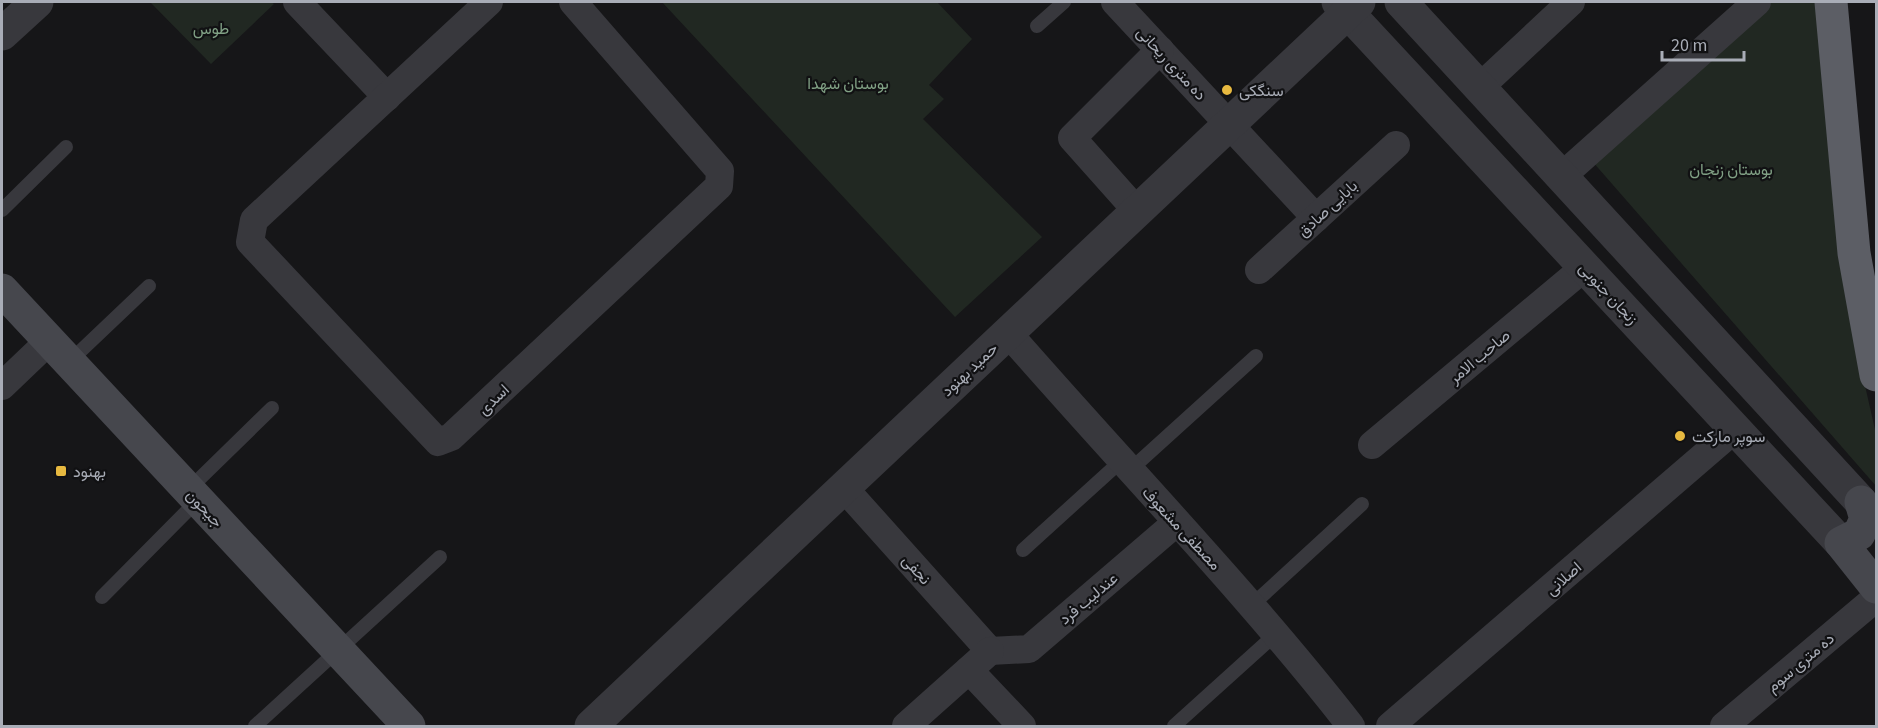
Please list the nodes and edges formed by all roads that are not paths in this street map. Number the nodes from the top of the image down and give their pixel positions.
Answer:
1 (37, 2) edge
2 (297, 2) edge
3 (489, 2) edge
4 (573, 2) edge
5 (1064, 2) edge
6 (1115, 2) edge
7 (1401, 2) edge
8 (1571, 2) edge
9 (1756, 2) edge
10 (1832, 2) edge
11 (1348, 5) edge
12 (1036, 26) dead end
13 (2, 34) edge
14 (1160, 50) junction
15 (1480, 87) junction
16 (387, 97) junction
17 (1229, 124) junction
18 (1396, 145) dead end
19 (66, 147) dead end
20 (1562, 176) junction
21 (2, 210) edge
22 (1137, 211) junction
23 (1316, 218) junction
24 (1585, 267) junction
25 (1259, 270) dead end
26 (149, 286) dead end
27 (2, 290) edge
28 (1008, 333) junction
29 (59, 352) junction
30 (1256, 356) dead end
31 (1876, 375) edge
32 (2, 386) edge
33 (272, 408) dead end
34 (1735, 429) junction
35 (1372, 445) dead end
36 (1124, 466) junction
37 (844, 488) junction
38 (193, 495) junction
39 (1861, 502) joint
40 (1362, 504) dead end
41 (1178, 522) junction
42 (1841, 543) junction
43 (1023, 550) dead end
44 (440, 557) dead end
45 (1876, 587) edge
46 (102, 597) dead end
47 (1876, 598) edge
48 (1252, 605) junction
49 (1277, 633) junction
50 (337, 650) junction
51 (990, 651) junction
52 (969, 670) junction
53 (255, 726) edge
54 (409, 726) edge
55 (591, 726) edge
56 (906, 726) edge
57 (1022, 726) edge
58 (1174, 726) edge
59 (1351, 726) edge
60 (1390, 726) edge
61 (1724, 726) edge

1 - 13 street
2 - 16 street
3 - 16 street, اسدی
4 - 16 street, اسدی
5 - 12 lane
6 - 14 street, ده متری ریحانی
7 - 15 street
8 - 15 street
9 - 20 street
10 - 31 highway
11 - 17 street, حمید بهنود
11 - 24 street, زنجان جنوبی
14 - 17 street, ده متری ریحانی
14 - 22 street
15 - 20 street
17 - 22 street, حمید بهنود
17 - 23 street, ده متری ریحانی
18 - 23 street, بابایی صادق
19 - 21 lane
20 - 39 street
22 - 28 street, حمید بهنود
23 - 25 street, بابایی صادق
24 - 34 street, زنجان جنوبی
24 - 35 street, صاحب الامر
26 - 29 lane
27 - 29 main road, جیحون
28 - 36 street, مصطفی مشعوف
28 - 37 street, حمید بهنود
29 - 32 street
29 - 38 main road, جیحون
30 - 36 lane
33 - 38 lane
34 - 42 street, زنجان جنوبی
34 - 60 street, اصلانی
36 - 41 street, مصطفی مشعوف
36 - 43 lane
37 - 51 street, نجفی
37 - 55 street, حمید بهنود
38 - 46 lane
38 - 50 main road, جیحون
39 - 42 main road
40 - 48 lane
41 - 48 street, مصطفی مشعوف
41 - 51 street, عندلیب فرد
42 - 45 main road, زنجان جنوبی
44 - 50 lane
47 - 61 street, ده متری سوم
48 - 49 street, مصطفی مشعوف
49 - 58 lane
49 - 59 street, مصطفی مشعوف
50 - 53 lane
50 - 54 main road, جیحون
51 - 52 street
52 - 56 street
52 - 57 street

